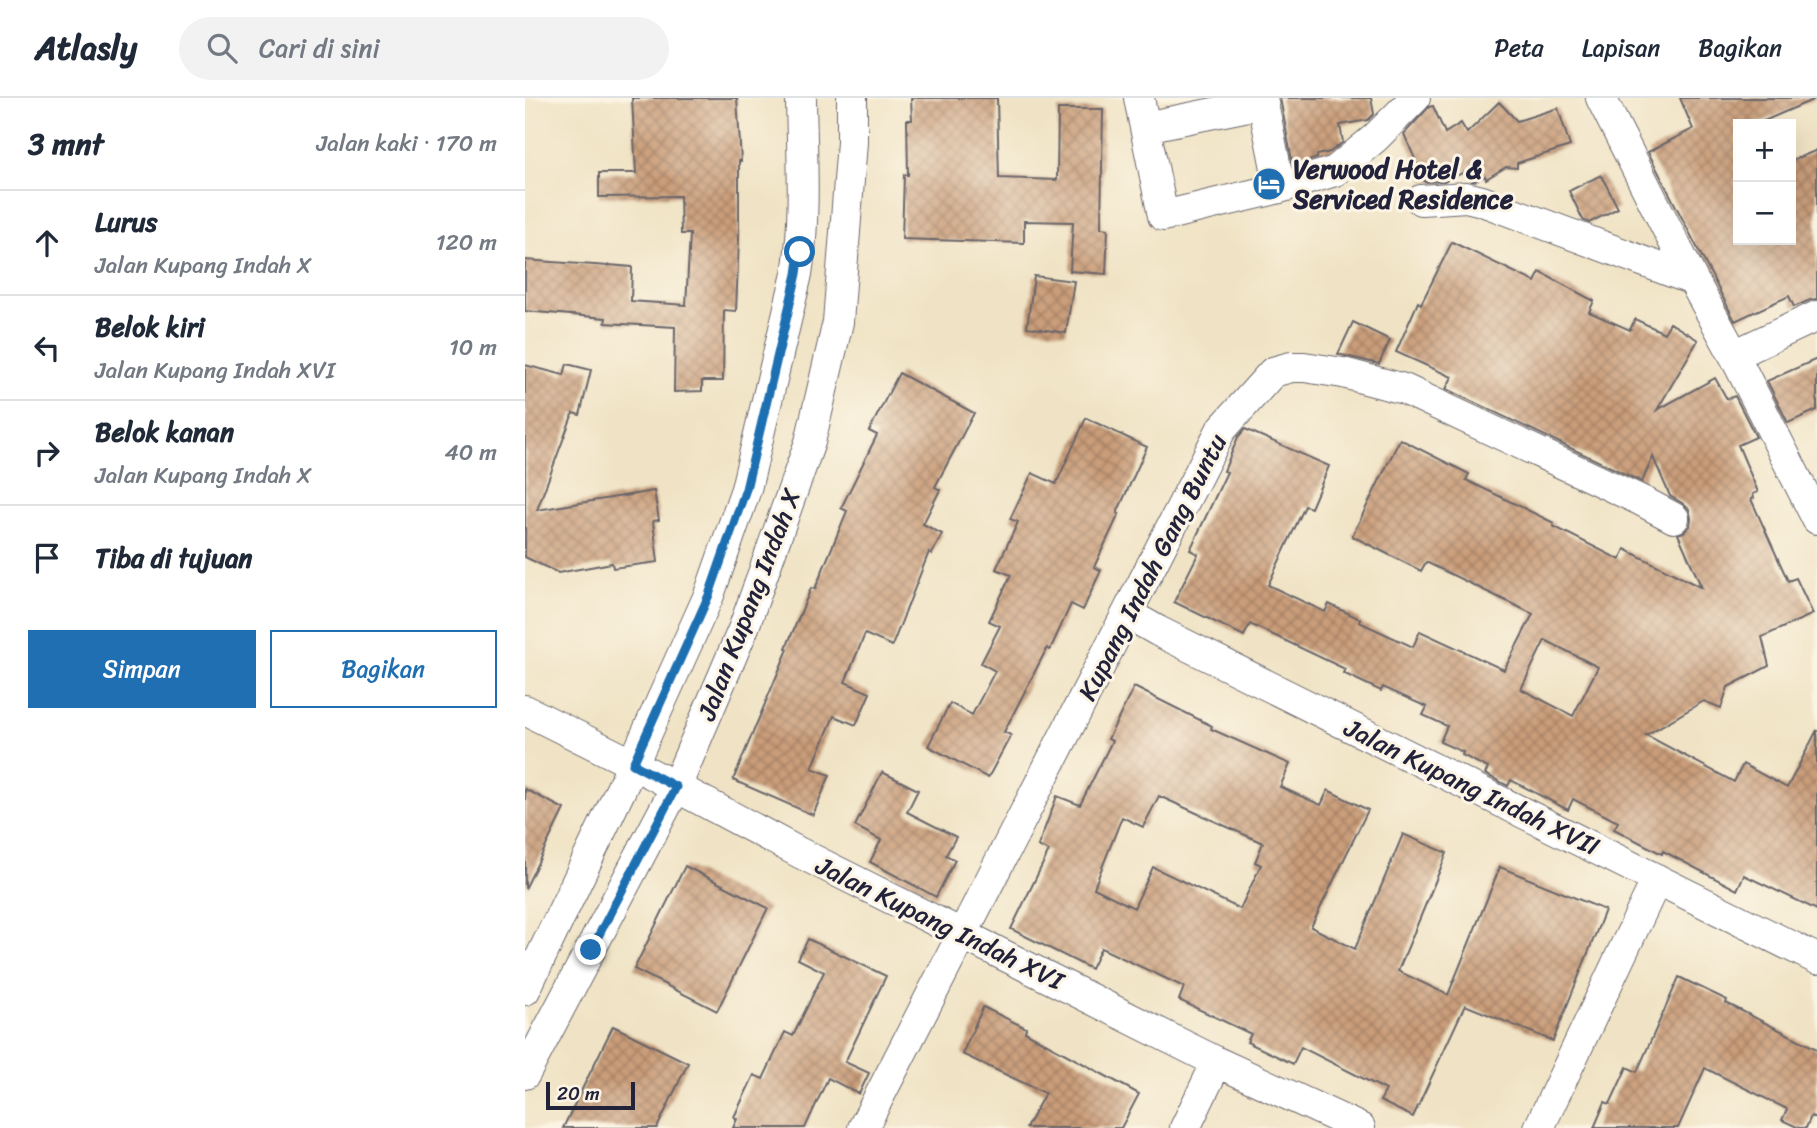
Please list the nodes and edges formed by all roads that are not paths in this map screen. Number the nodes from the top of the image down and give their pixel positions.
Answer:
1 (801, 98) edge
2 (852, 98) edge
3 (1415, 98) edge
4 (1607, 100) edge
5 (1263, 101) edge
6 (1142, 112) edge
7 (1280, 188) junction
8 (1421, 200) dead end
9 (797, 274) junction
10 (1693, 280) junction
11 (842, 286) junction
12 (1817, 316) edge
13 (1734, 355) junction
14 (1674, 518) dead end
15 (1817, 519) edge
16 (1128, 614) junction
17 (525, 710) edge
18 (633, 764) junction
19 (676, 787) junction
20 (1657, 879) junction
21 (554, 931) junction
22 (963, 934) junction
23 (590, 953) junction
24 (1817, 959) edge
25 (525, 990) edge
26 (1217, 1062) junction
27 (525, 1074) edge
28 (863, 1128) edge
29 (1185, 1128) edge
30 (1360, 1128) edge
31 (1539, 1128) edge

1 - 9 street, Jalan Kupang Indah X
2 - 11 street, Jalan Kupang Indah X
3 - 7 street
4 - 10 street
5 - 6 street
5 - 7 street
6 - 7 street
8 - 10 street
9 - 11 street
9 - 18 street, Jalan Kupang Indah X
10 - 13 street
11 - 19 street, Jalan Kupang Indah X
12 - 13 street
13 - 15 street
14 - 16 street, Kupang Indah Gang Buntu
16 - 20 street, Jalan Kupang Indah XVII
16 - 22 street, Kupang Indah Gang Buntu
17 - 18 street, Jalan Kupang Indah XVI
18 - 19 street, Jalan Kupang Indah XVI
18 - 21 street, Jalan Kupang Indah X
19 - 22 street, Jalan Kupang Indah XVI
19 - 23 street, Jalan Kupang Indah X
20 - 24 street, Jalan Kupang Indah XVII
20 - 31 street
21 - 23 street
21 - 25 street, Jalan Kupang Indah X
22 - 26 street, Jalan Kupang Indah XVI
22 - 28 street, Kupang Indah Gang Buntu
23 - 27 street, Jalan Kupang Indah X
26 - 29 street
26 - 30 street, Jalan Kupang Indah XVI

